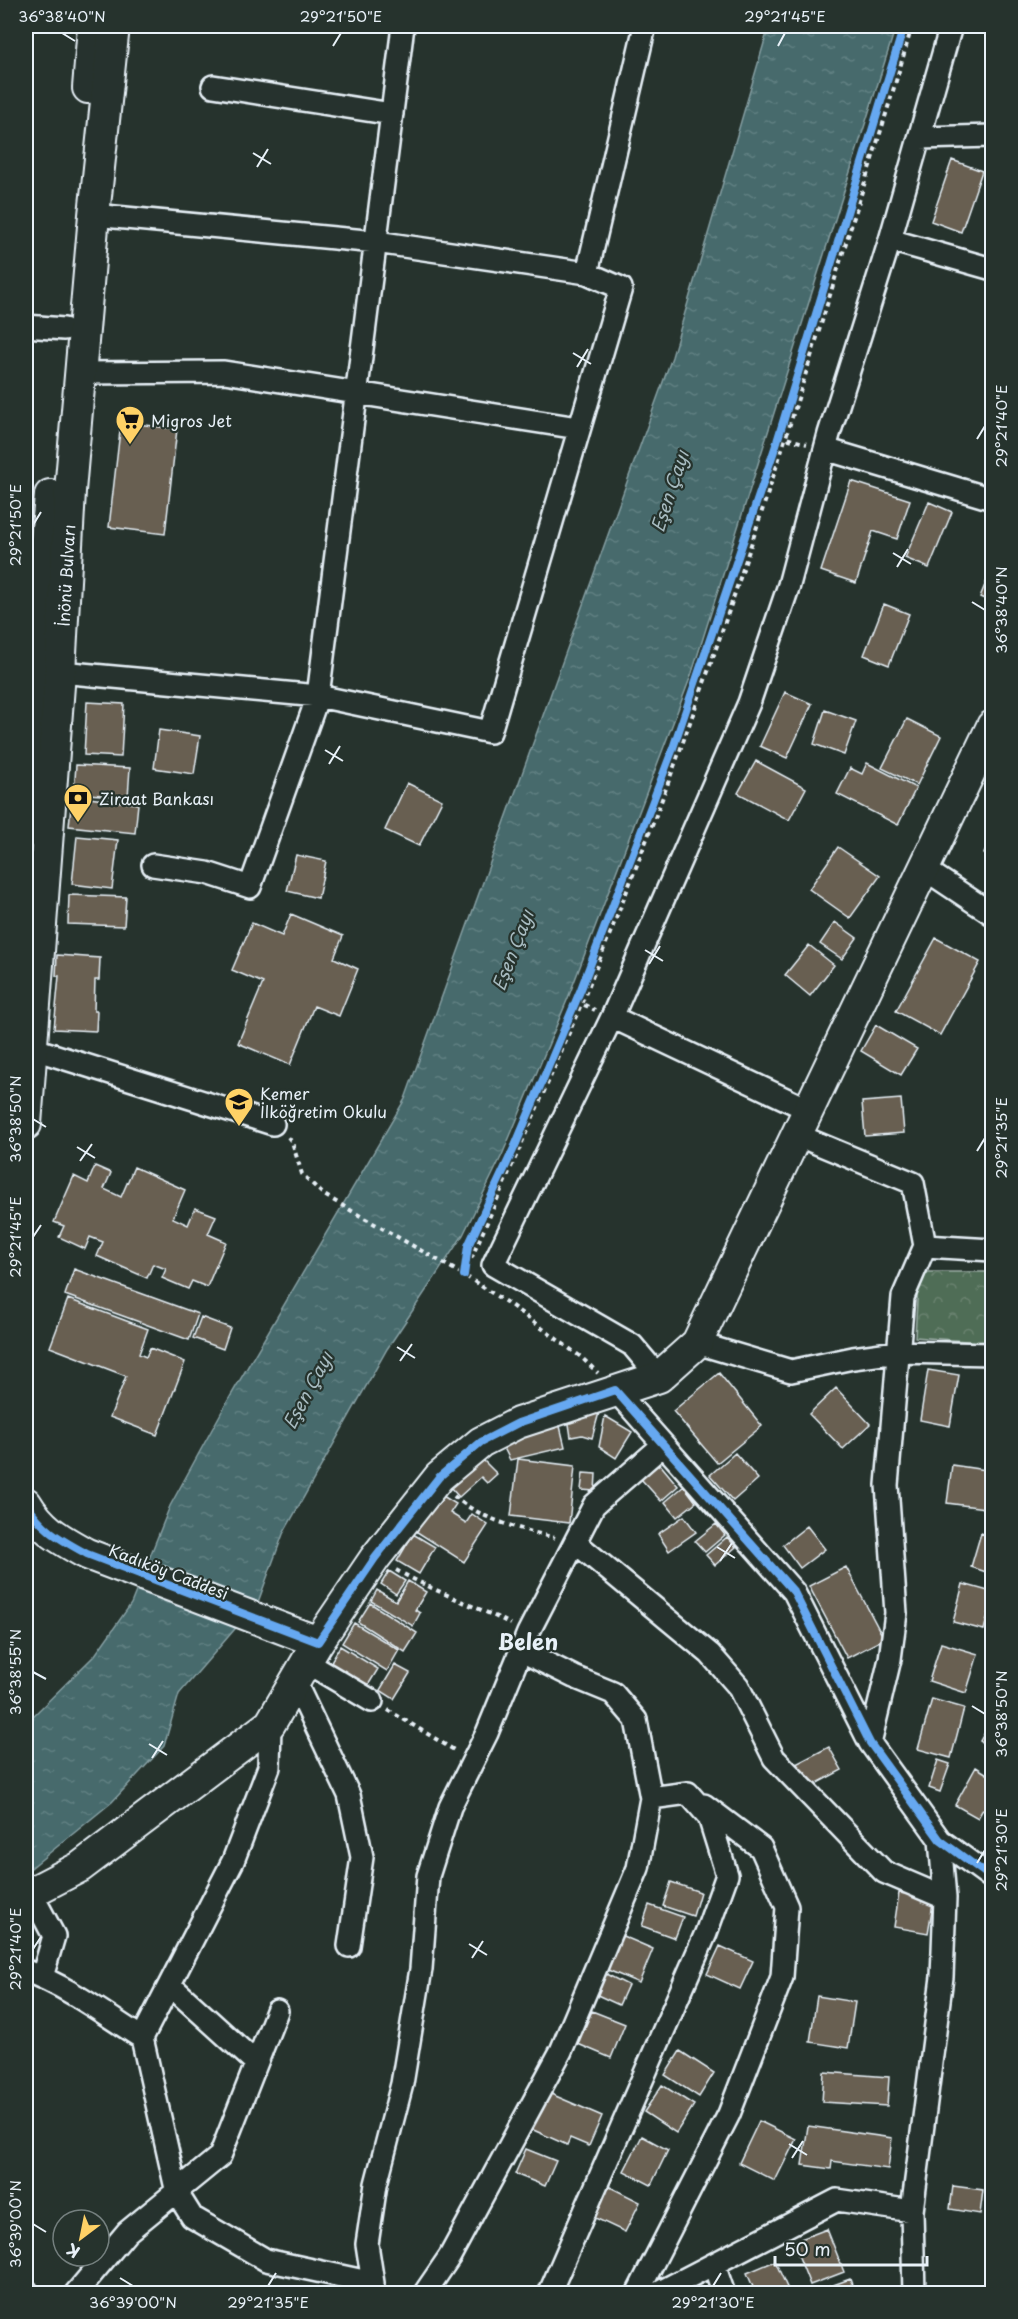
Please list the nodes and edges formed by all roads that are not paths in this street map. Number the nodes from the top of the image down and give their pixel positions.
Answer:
1 (93, 26) edge
2 (114, 26) edge
3 (404, 26) edge
4 (645, 26) edge
5 (951, 26) edge
6 (213, 86) dead end
7 (392, 114) junction
8 (993, 136) edge
9 (920, 138) junction
10 (94, 215) junction
11 (890, 240) junction
12 (376, 242) junction
13 (993, 269) edge
14 (587, 273) junction
15 (26, 326) edge
16 (73, 329) junction
17 (80, 373) junction
18 (357, 393) junction
19 (579, 428) junction
20 (825, 450) junction
21 (993, 499) edge
22 (35, 562) edge
23 (50, 671) junction
24 (318, 696) junction
25 (993, 726) edge
26 (26, 832) edge
27 (153, 865) dead end
28 (923, 868) junction
29 (993, 914) edge
30 (612, 1017) junction
31 (28, 1048) edge
32 (803, 1122) junction
33 (26, 1124) edge
34 (273, 1124) road end
35 (925, 1246) junction
36 (993, 1250) edge
37 (697, 1343) junction
38 (897, 1352) junction
39 (993, 1354) edge
40 (659, 1377) junction
41 (615, 1390) junction
42 (663, 1445) junction
43 (26, 1503) edge
44 (576, 1544) junction
45 (525, 1642) junction
46 (306, 1662) junction
47 (372, 1701) road end
48 (270, 1724) junction
49 (870, 1743) junction
50 (688, 1793) junction
51 (651, 1798) junction
52 (940, 1840) junction
53 (992, 1877) edge
54 (28, 1894) edge
55 (945, 1898) junction
56 (350, 1946) dead end
57 (34, 1974) edge
58 (170, 1985) junction
59 (277, 2011) dead end
60 (142, 2038) junction
61 (256, 2062) junction
62 (177, 2193) junction
63 (912, 2211) junction
64 (714, 2265) junction
65 (373, 2288) edge
66 (26, 2289) edge
67 (29, 2294) edge
68 (75, 2294) edge
69 (424, 2294) edge
70 (549, 2294) edge
71 (637, 2294) edge
72 (656, 2294) edge
73 (724, 2294) edge
74 (914, 2294) edge

1 - 16 main road, İnönü Bulvarı
2 - 10 main road, İnönü Bulvarı
3 - 7 street
4 - 14 street
5 - 9 street
6 - 7 street
7 - 12 street
8 - 9 street
9 - 11 street
10 - 12 street
10 - 16 main road, İnönü Bulvarı
11 - 13 street
11 - 20 street
12 - 14 street
12 - 18 street
14 - 19 street
15 - 16 street
16 - 17 main road, İnönü Bulvarı
16 - 22 main road, İnönü Bulvarı
17 - 18 street
17 - 23 main road, İnönü Bulvarı
18 - 19 street
18 - 24 street
19 - 24 street
20 - 21 street
20 - 30 street
22 - 23 main road, İnönü Bulvarı
23 - 24 street
23 - 26 main road, İnönü Bulvarı
23 - 31 main road, İnönü Bulvarı
24 - 27 street
25 - 28 main road
28 - 29 street
28 - 32 main road
30 - 32 street
30 - 40 street
31 - 33 main road, İnönü Bulvarı
31 - 34 street
32 - 35 street
32 - 37 main road
35 - 36 street
35 - 38 street
37 - 38 street
37 - 40 main road
38 - 39 street
38 - 49 street
40 - 41 main road
41 - 42 street
41 - 46 main road
42 - 44 street
42 - 49 street
43 - 46 main road, Kadıköy Caddesi
44 - 45 street
44 - 55 street
45 - 51 street
45 - 65 street
46 - 47 street
46 - 48 main road
46 - 56 street
48 - 54 main road
48 - 58 street
49 - 52 street
50 - 51 street
50 - 70 street
50 - 71 street
51 - 69 street
52 - 53 street
52 - 55 street
54 - 57 street
55 - 63 street
57 - 60 street
58 - 60 street
58 - 61 street
59 - 61 street
60 - 62 street
61 - 62 street
62 - 65 street
62 - 68 street
63 - 64 street
63 - 74 street
64 - 72 street
64 - 73 street
66 - 67 street

